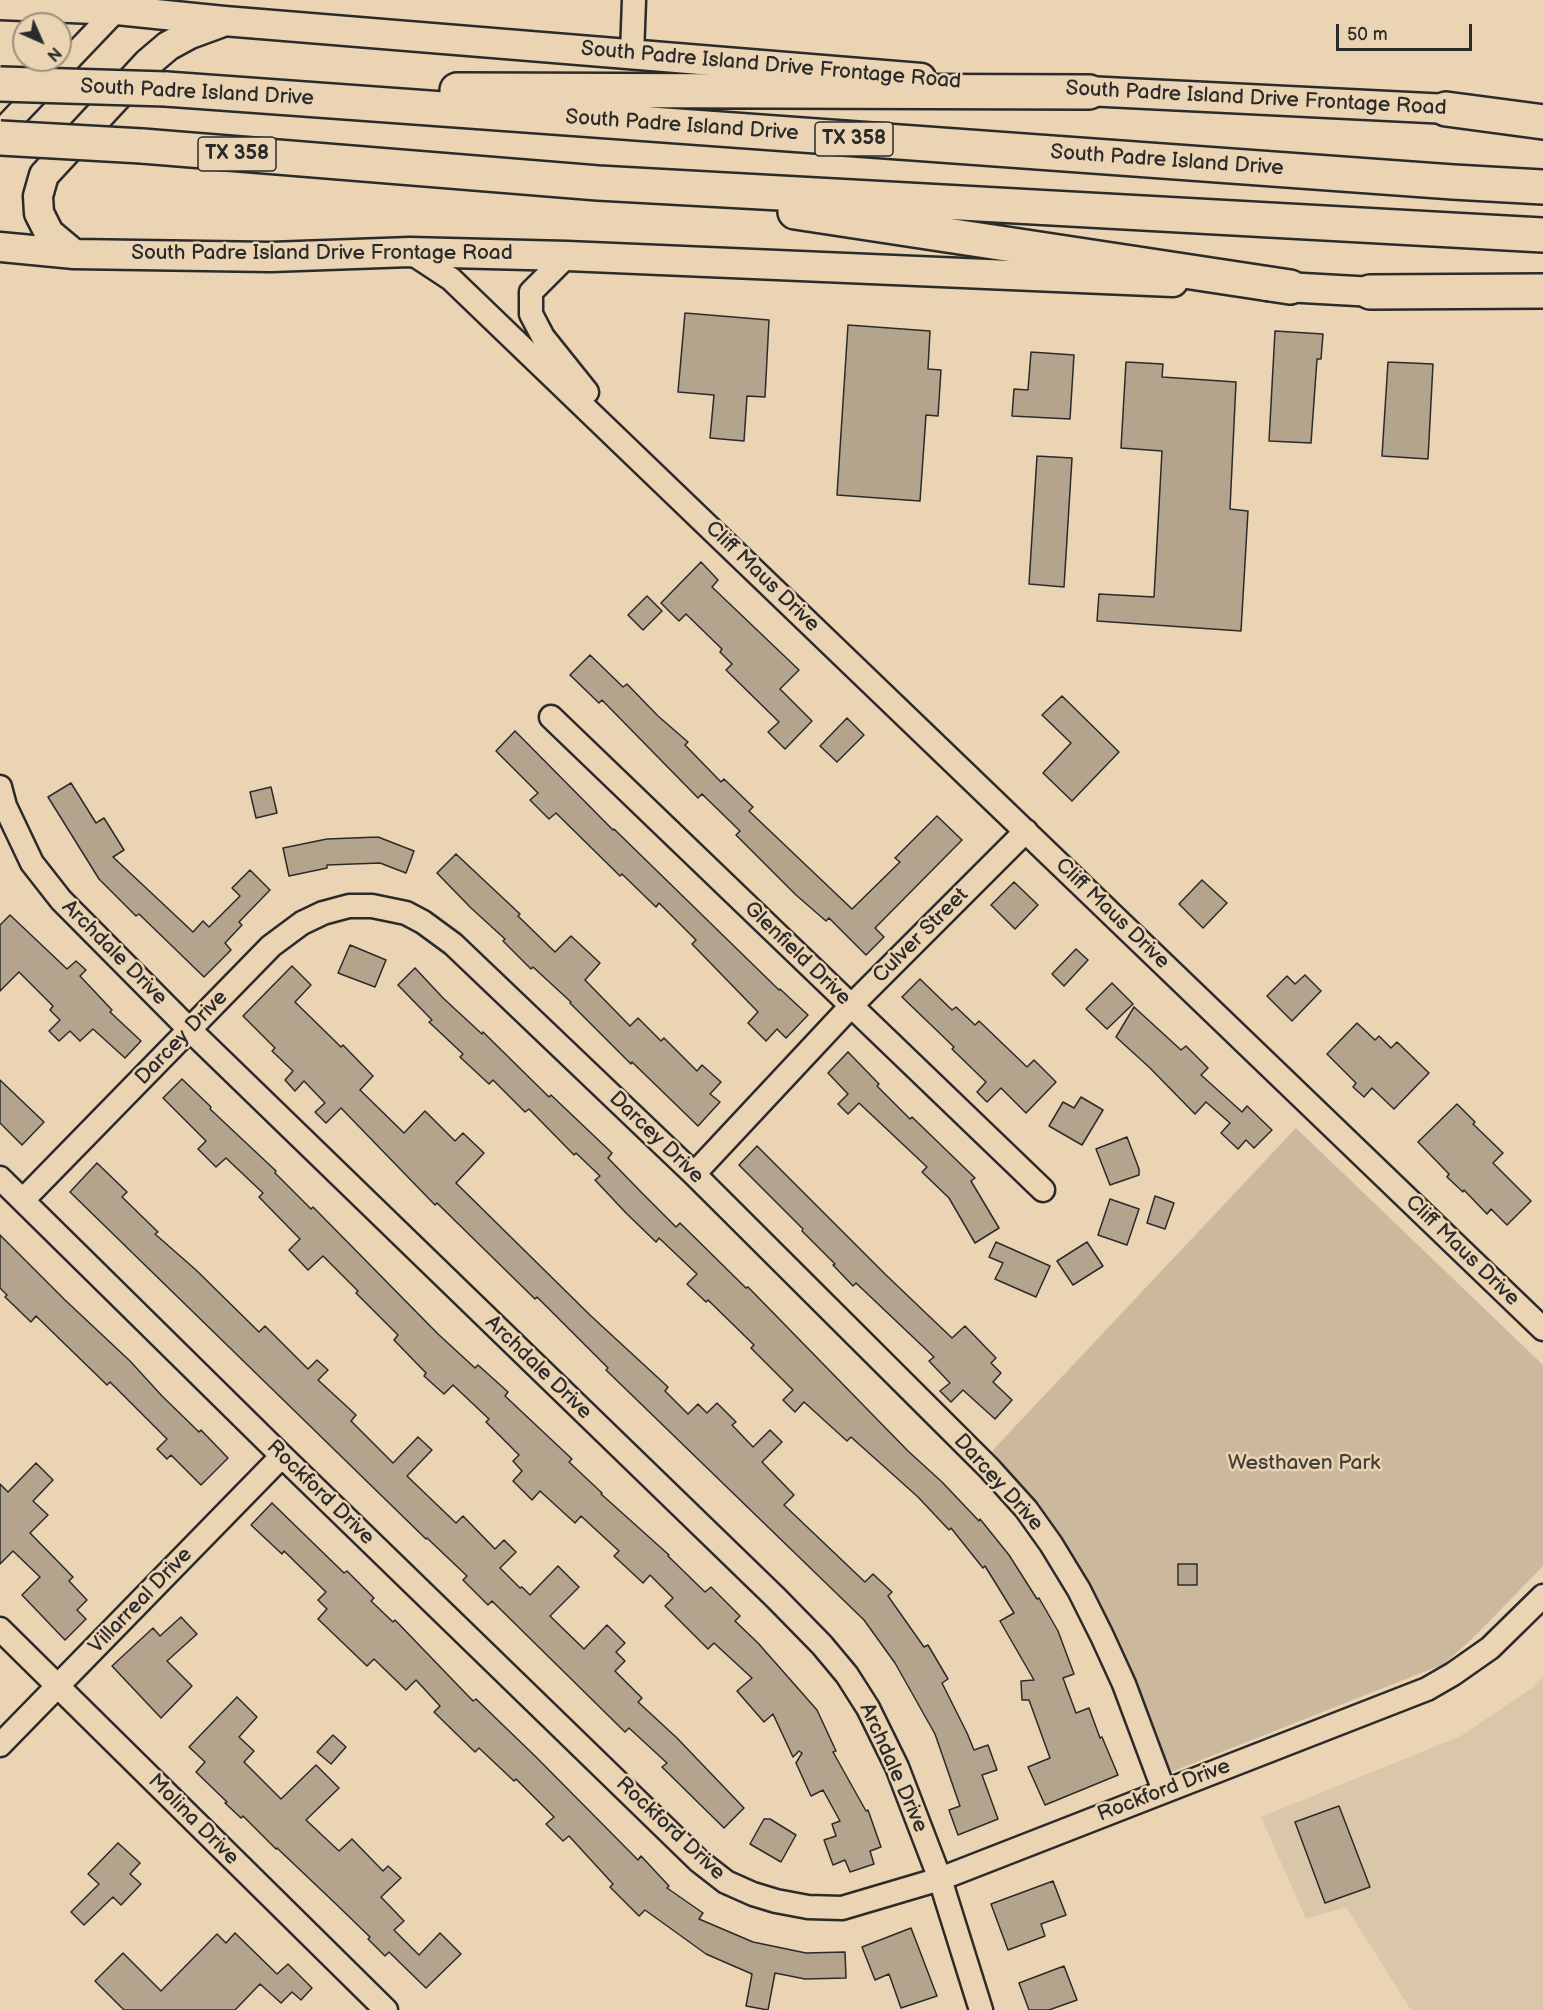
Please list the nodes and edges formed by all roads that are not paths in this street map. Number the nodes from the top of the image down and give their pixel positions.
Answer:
1 (634, 0) edge
2 (0, 5) edge
3 (122, 5) edge
4 (224, 21) junction
5 (632, 54) junction
6 (0, 84) edge
7 (166, 88) junction
8 (1089, 92) junction
9 (1446, 109) junction
10 (1543, 113) edge
11 (1543, 122) edge
12 (0, 132) edge
13 (0, 138) edge
14 (598, 183) junction
15 (1543, 187) edge
16 (1543, 236) edge
17 (0, 247) edge
18 (410, 252) junction
19 (74, 254) junction
20 (567, 255) junction
21 (1290, 287) junction
22 (1543, 291) edge
23 (1370, 292) junction
24 (1543, 304) edge
25 (681, 499) junction
26 (551, 717) dead end
27 (0, 787) edge
28 (1026, 831) junction
29 (851, 1006) junction
30 (190, 1030) junction
31 (694, 1174) junction
32 (0, 1178) edge
33 (1043, 1190) dead end
34 (23, 1200) junction
35 (1543, 1329) edge
36 (282, 1456) junction
37 (1543, 1596) edge
38 (0, 1629) edge
39 (58, 1686) junction
40 (0, 1745) edge
41 (1164, 1791) junction
42 (940, 1879) junction
43 (386, 2010) edge
44 (981, 2010) edge

1 - 5 street
2 - 3 main road, South Padre Island Drive Frontage Road
3 - 4 main road, South Padre Island Drive Frontage Road
3 - 12 street
4 - 5 main road, South Padre Island Drive Frontage Road
4 - 19 main road
5 - 8 main road, South Padre Island Drive Frontage Road
6 - 7 highway, South Padre Island Drive / TX 358, bridge
7 - 8 highway
7 - 15 highway, South Padre Island Drive / TX 358
8 - 9 main road, South Padre Island Drive Frontage Road
9 - 10 main road, South Padre Island Drive Frontage Road
9 - 11 highway
13 - 14 highway, TX 358, bridge
14 - 16 highway, TX 358
14 - 21 highway
17 - 19 main road, South Padre Island Drive Frontage Road
18 - 19 main road, South Padre Island Drive Frontage Road
18 - 20 main road, South Padre Island Drive Frontage Road
18 - 25 street, Cliff Maus Drive
20 - 21 main road, South Padre Island Drive Frontage Road
20 - 25 street, Cliff Maus Drive
21 - 23 main road, South Padre Island Drive Frontage Road
22 - 23 highway
23 - 24 main road, South Padre Island Drive Frontage Road
25 - 28 street, Cliff Maus Drive
26 - 29 street, Glenfield Drive
27 - 30 street, Archdale Drive
28 - 29 street, Culver Street
28 - 35 street, Cliff Maus Drive
29 - 31 street, Culver Street
29 - 33 street, Glenfield Drive
30 - 31 street, Darcey Drive
30 - 34 street, Darcey Drive
30 - 42 street, Archdale Drive
31 - 41 street, Darcey Drive
32 - 34 street, Rockford Drive
34 - 36 street, Rockford Drive
36 - 39 street, Villarreal Drive
36 - 42 street, Rockford Drive
37 - 41 street, Rockford Drive
38 - 39 street, Molina Drive
39 - 40 street, Villarreal Drive
39 - 43 street, Molina Drive
41 - 42 street, Rockford Drive
42 - 44 street, Archdale Drive

